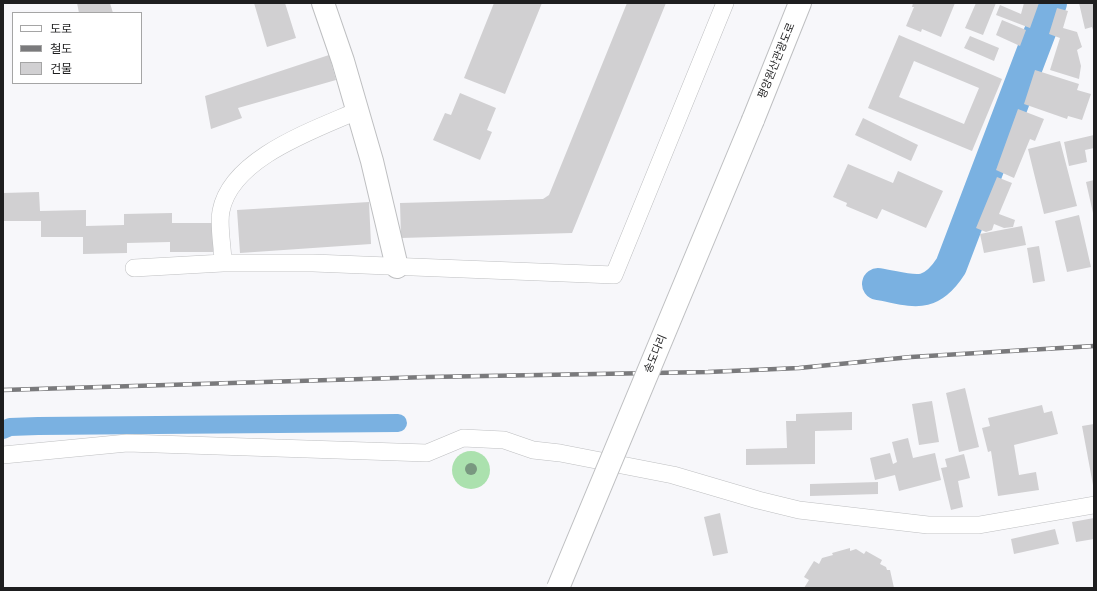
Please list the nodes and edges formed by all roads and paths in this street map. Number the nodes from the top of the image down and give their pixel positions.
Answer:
1 (323, 3) edge
2 (725, 3) edge
3 (800, 3) edge
4 (357, 111) junction
5 (753, 120) joint
6 (223, 263) junction
7 (397, 267) junction
8 (134, 268) dead end
9 (3, 455) edge
10 (1094, 505) edge
11 (558, 588) edge

1 - 4 main road
2 - 7 street
3 - 5 main road, 평양원산관광도로
4 - 6 street
4 - 7 main road
5 - 11 main road, 송도다리, bridge
6 - 7 street
6 - 8 street
9 - 10 street

